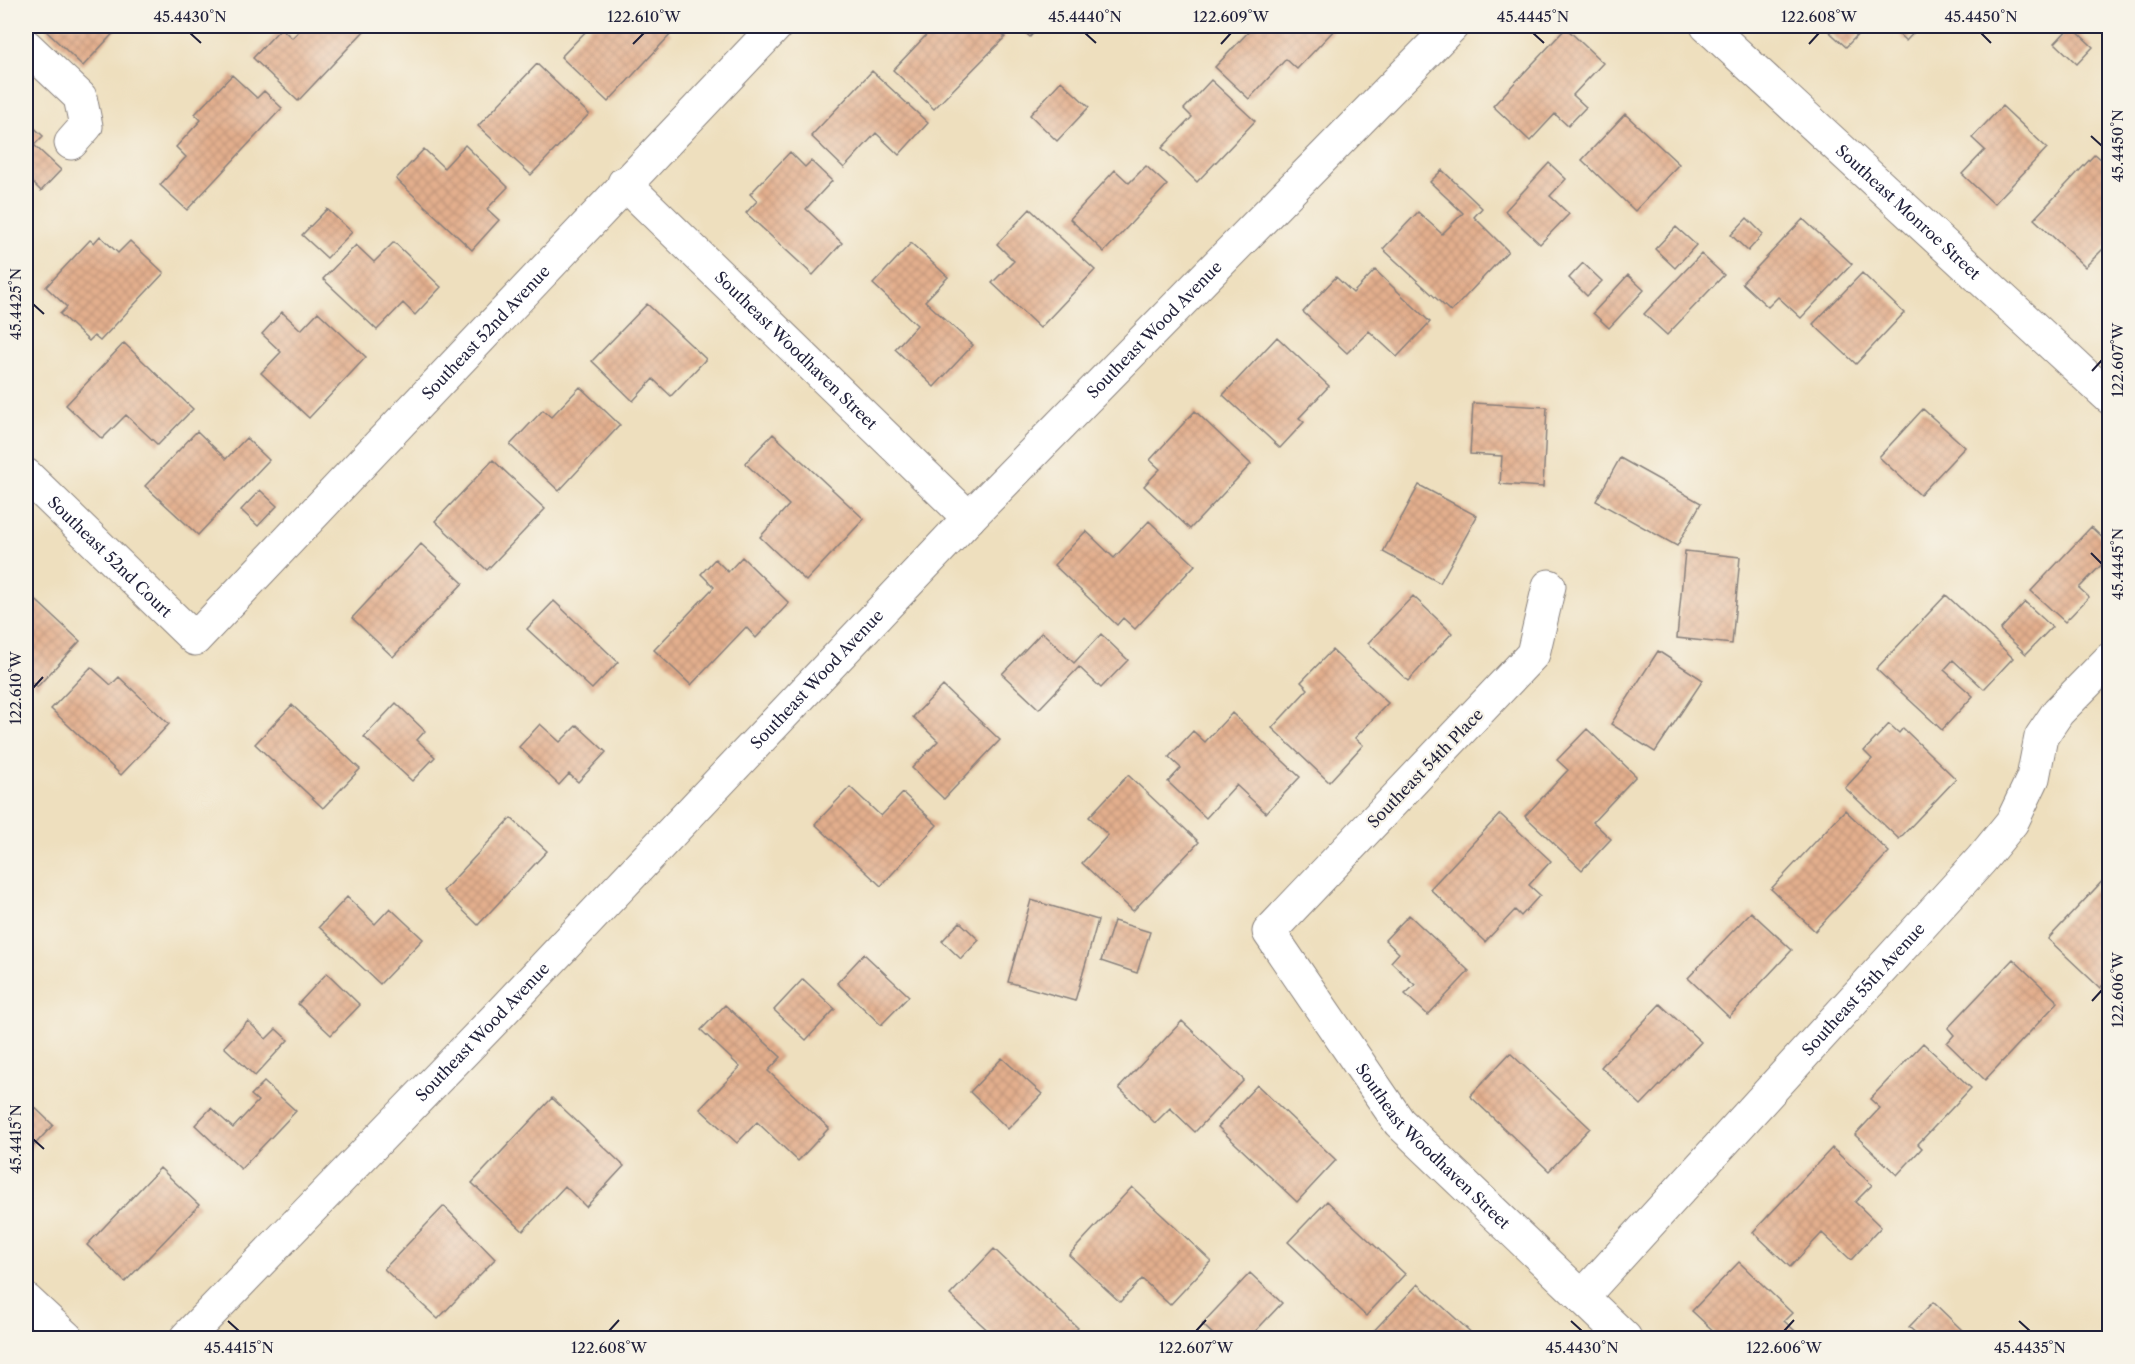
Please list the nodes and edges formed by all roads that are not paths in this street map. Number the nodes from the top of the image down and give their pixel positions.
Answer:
1 (776, 26) edge
2 (1452, 26) edge
3 (1707, 26) edge
4 (26, 46) edge
5 (71, 143) dead end
6 (624, 183) junction
7 (2109, 398) edge
8 (26, 475) edge
9 (969, 518) junction
10 (1550, 586) dead end
11 (195, 639) joint
12 (2109, 659) edge
13 (1269, 932) joint
14 (1581, 1297) junction
15 (26, 1300) edge
16 (67, 1338) edge
17 (186, 1338) edge
18 (1625, 1338) edge

1 - 6 street, Southeast 52nd Avenue
2 - 9 street, Southeast Wood Avenue
3 - 7 street, Southeast Monroe Street
4 - 5 street
6 - 9 street, Southeast Woodhaven Street
6 - 11 street, Southeast 52nd Avenue
8 - 11 street, Southeast 52nd Court
9 - 17 street, Southeast Wood Avenue
10 - 13 street, Southeast 54th Place
12 - 14 street, Southeast 55th Avenue
13 - 14 street, Southeast Woodhaven Street
14 - 18 street, Southeast Woodhaven Street
15 - 16 street

